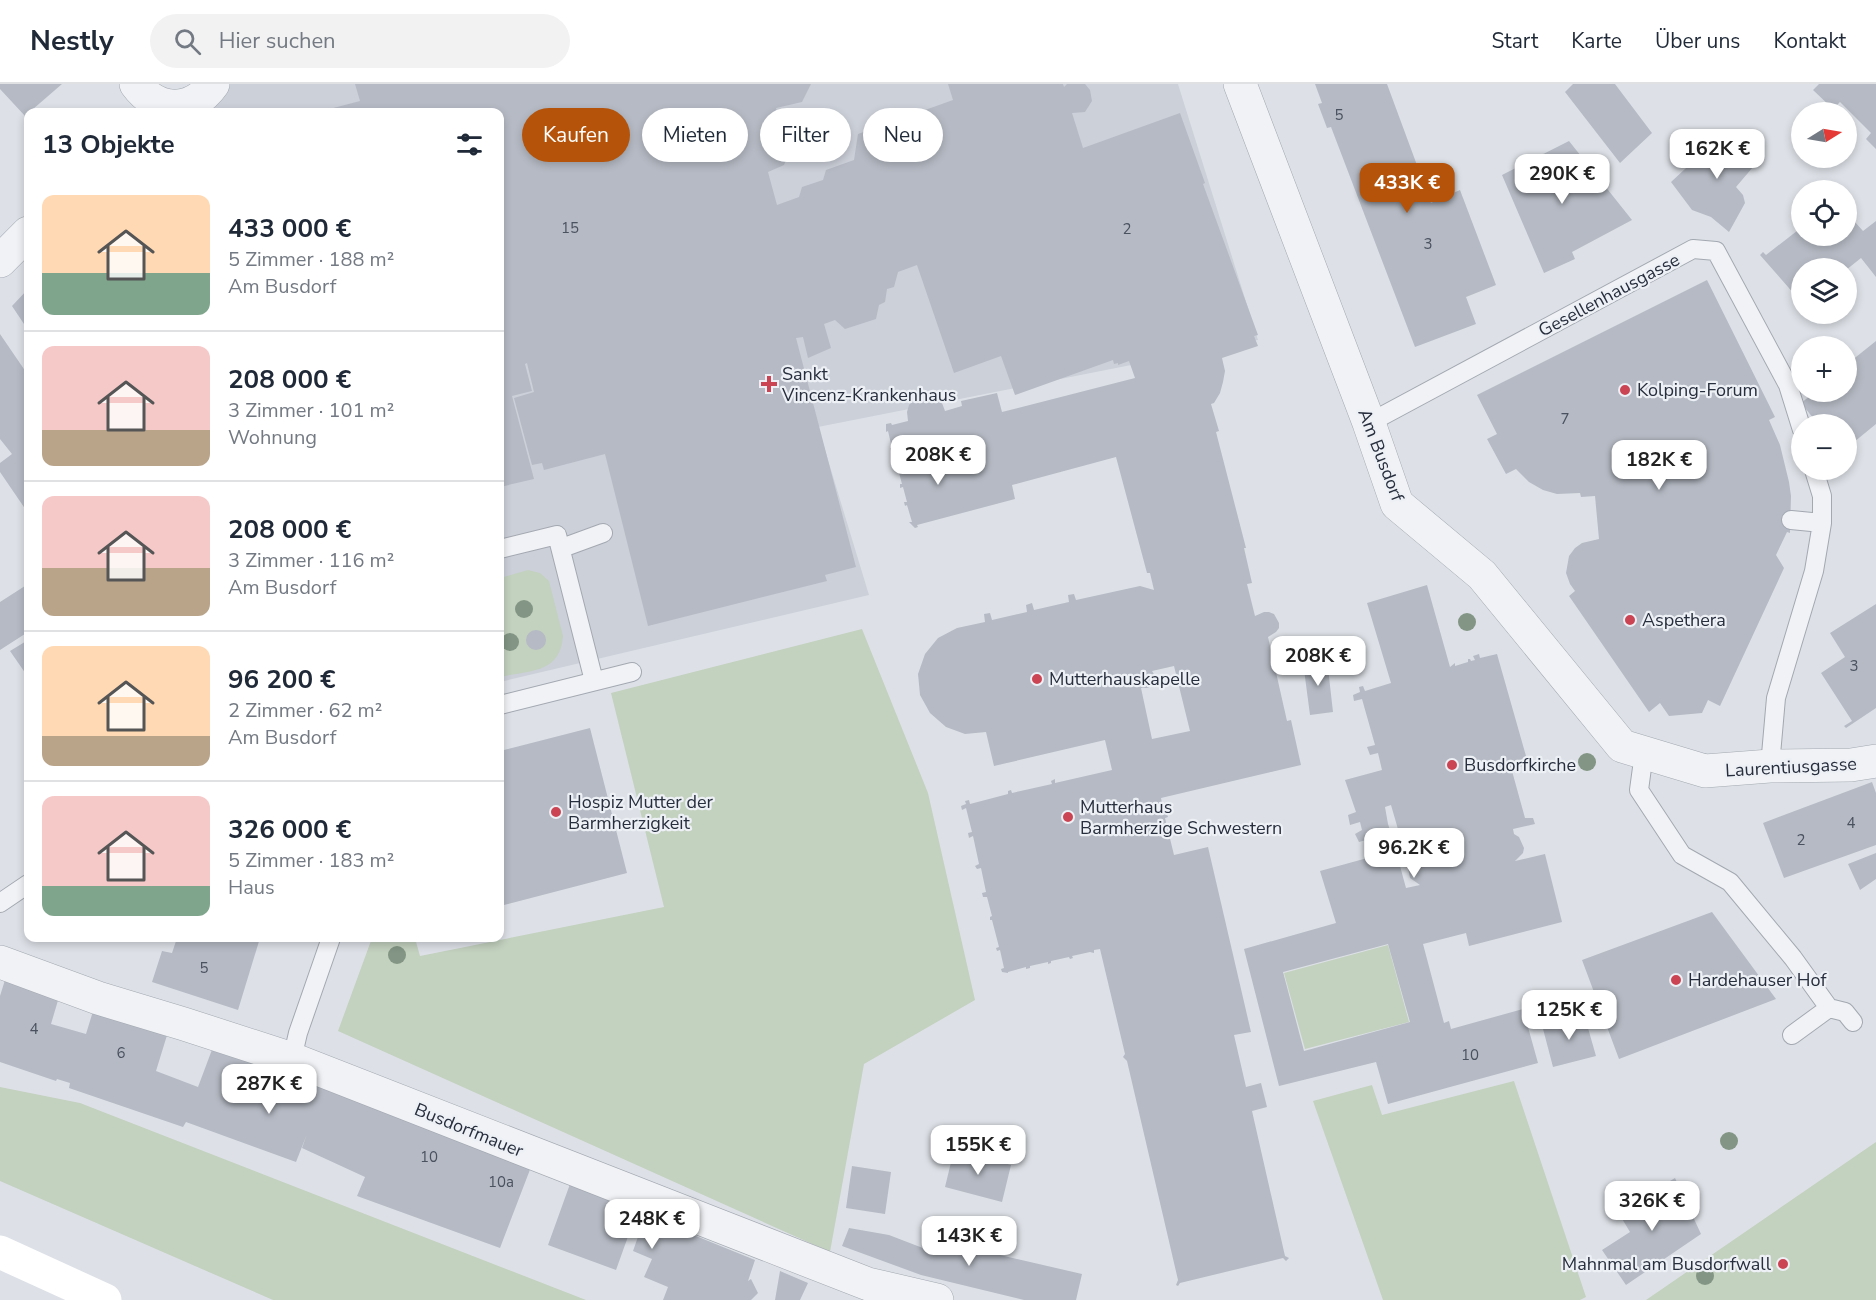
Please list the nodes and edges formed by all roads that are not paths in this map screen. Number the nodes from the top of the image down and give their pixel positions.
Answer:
1 (213, 84) edge
2 (1240, 84) edge
3 (146, 100) edge
4 (24, 237) edge
5 (0, 261) edge
6 (1797, 414) edge
7 (1370, 423) junction
8 (1817, 480) edge
9 (1791, 520) dead end
10 (1822, 523) junction
11 (603, 533) dead end
12 (504, 548) edge
13 (562, 548) junction
14 (632, 672) dead end
15 (594, 681) junction
16 (504, 704) edge
17 (1644, 753) junction
18 (1876, 761) edge
19 (1770, 766) junction
20 (1705, 771) joint
21 (24, 887) edge
22 (0, 903) edge
23 (330, 942) edge
24 (0, 962) edge
25 (1829, 1008) junction
26 (1853, 1022) dead end
27 (1791, 1035) dead end
28 (292, 1059) junction
29 (0, 1252) edge
30 (105, 1300) edge
31 (937, 1300) edge

1 - 3 street
2 - 7 street, Am Busdorf
4 - 5 street
6 - 7 lane, Gesellenhausgasse
7 - 17 street, Am Busdorf
8 - 10 lane
9 - 10 lane
10 - 19 lane
11 - 13 lane
12 - 13 lane
13 - 15 lane
14 - 15 lane
15 - 16 lane
17 - 20 street, Am Busdorf
17 - 25 lane
18 - 19 street, Laurentiusgasse
19 - 20 street, Laurentiusgasse
21 - 22 lane
23 - 28 lane
24 - 28 street, Busdorfmauer
25 - 26 lane
25 - 27 lane
28 - 31 street, Busdorfmauer
29 - 30 main road

